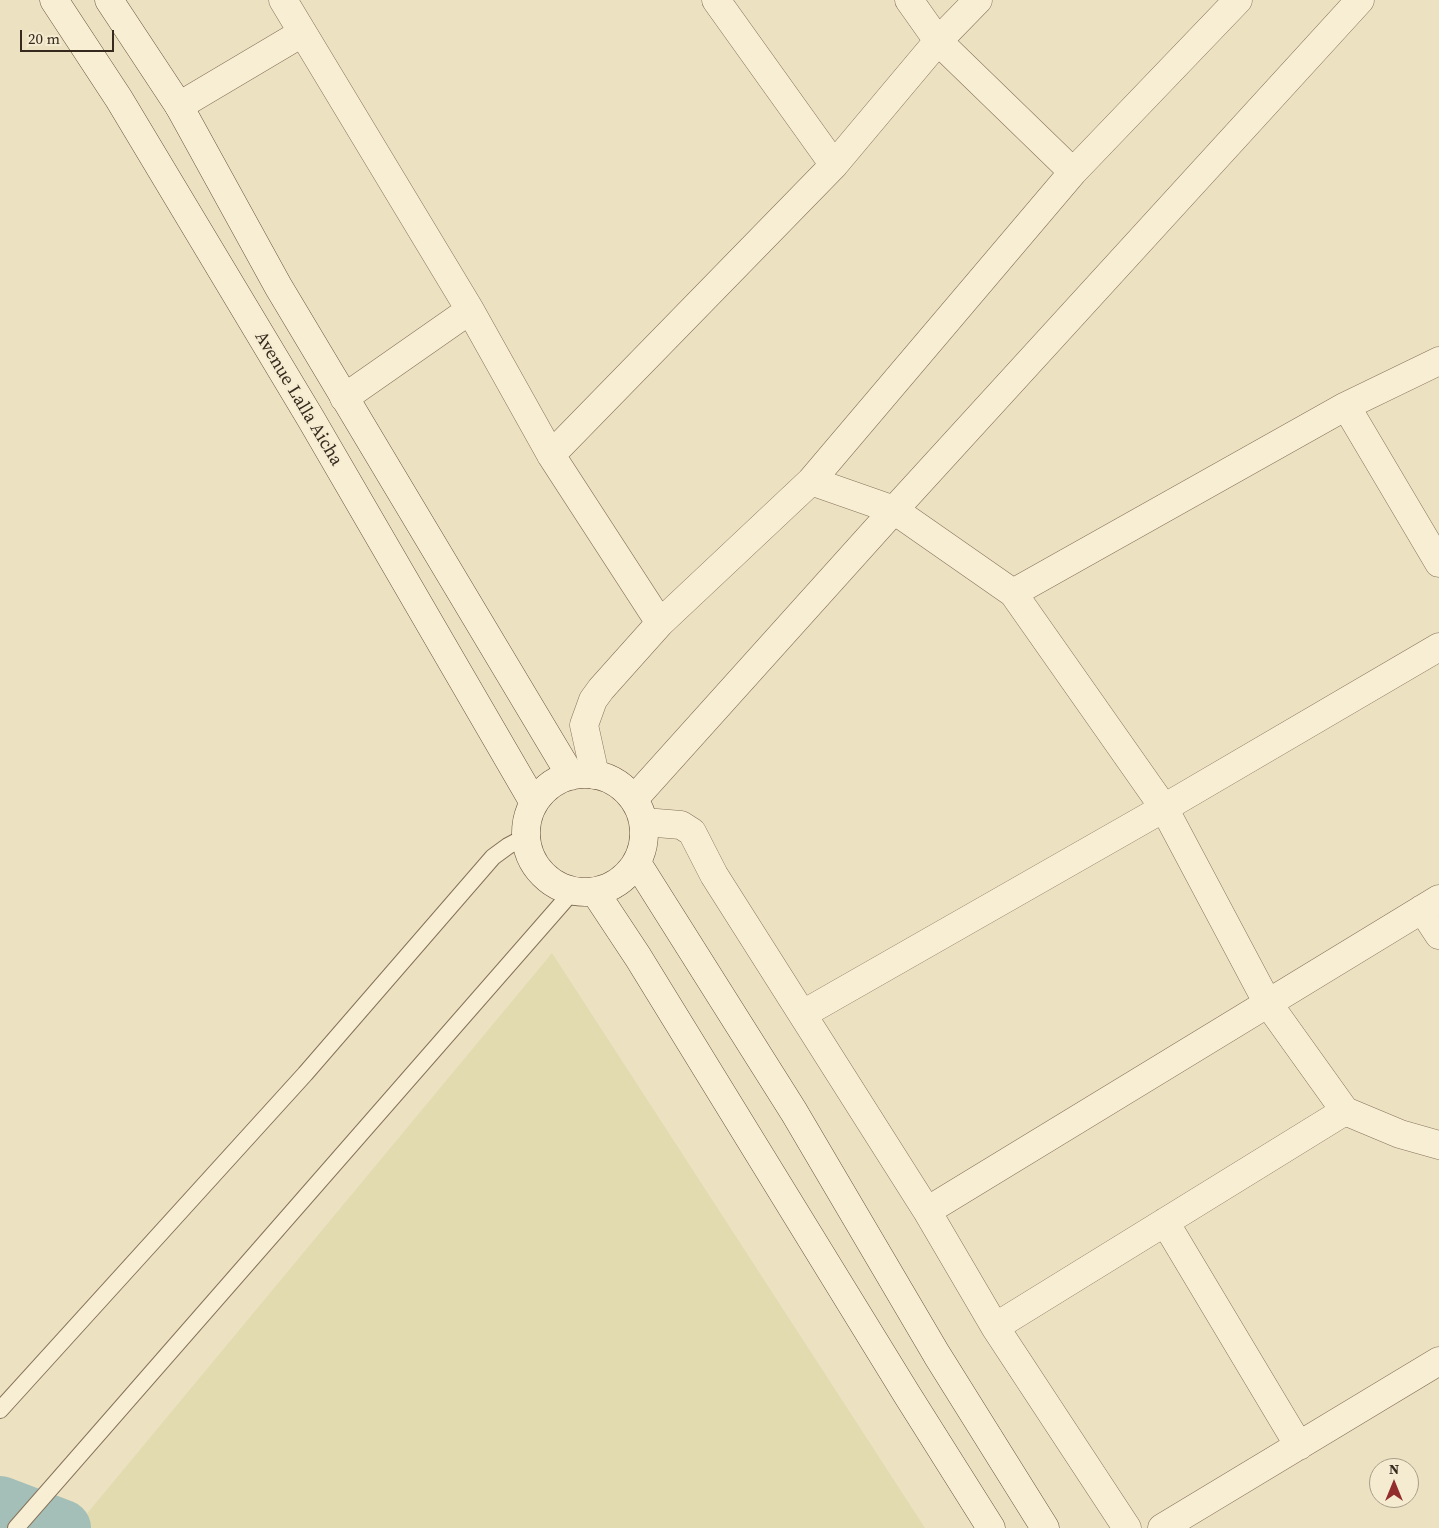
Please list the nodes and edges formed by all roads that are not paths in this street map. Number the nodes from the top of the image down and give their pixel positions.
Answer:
1 (54, 0) edge
2 (109, 0) edge
3 (282, 0) edge
4 (716, 0) edge
5 (909, 0) edge
6 (978, 0) edge
7 (1238, 0) edge
8 (1360, 0) edge
9 (302, 33) junction
10 (938, 41) junction
11 (178, 106) junction
12 (834, 165) junction
13 (1073, 172) junction
14 (470, 310) junction
15 (1439, 360) edge
16 (344, 398) junction
17 (1346, 406) junction
18 (551, 455) junction
19 (810, 481) junction
20 (894, 510) junction
21 (1439, 562) edge
22 (1013, 593) junction
23 (660, 623) junction
24 (1439, 647) edge
25 (583, 775) junction
26 (534, 803) junction
27 (1164, 808) junction
28 (639, 811) junction
29 (525, 837) junction
30 (637, 863) junction
31 (584, 892) junction
32 (1430, 904) edge
33 (1439, 935) edge
34 (1268, 1002) junction
35 (803, 1014) junction
36 (1345, 1110) junction
37 (1439, 1145) edge
38 (926, 1211) junction
39 (1165, 1222) junction
40 (995, 1327) junction
41 (1439, 1361) edge
42 (1, 1409) edge
43 (1300, 1446) junction
44 (16, 1528) edge
45 (991, 1528) edge
46 (1045, 1528) edge
47 (1127, 1528) edge
48 (1162, 1528) edge

1 - 26 street, Avenue Lalla Aicha
2 - 11 street
3 - 9 street
4 - 12 street
5 - 10 street
6 - 10 street
7 - 13 street
8 - 20 street
9 - 11 street
9 - 14 street
10 - 12 street
10 - 13 street
11 - 16 street
12 - 18 street
13 - 19 street
14 - 16 street
14 - 18 street
15 - 17 street
16 - 25 street
17 - 21 street
17 - 22 street
18 - 23 street
19 - 20 street
19 - 23 street
20 - 22 street
20 - 28 street
22 - 27 street
23 - 25 street
24 - 27 street
25 - 26 street
25 - 28 street
26 - 29 street
27 - 34 street
27 - 35 street
28 - 30 street
28 - 35 street
29 - 31 street
29 - 42 lane
30 - 31 street
30 - 46 street
31 - 44 lane
31 - 45 street
32 - 33 street
32 - 34 street
34 - 36 street
34 - 38 street
35 - 38 street
36 - 37 street
36 - 39 street
38 - 40 street
39 - 40 street
39 - 43 street
40 - 47 street
41 - 43 street
43 - 48 street

